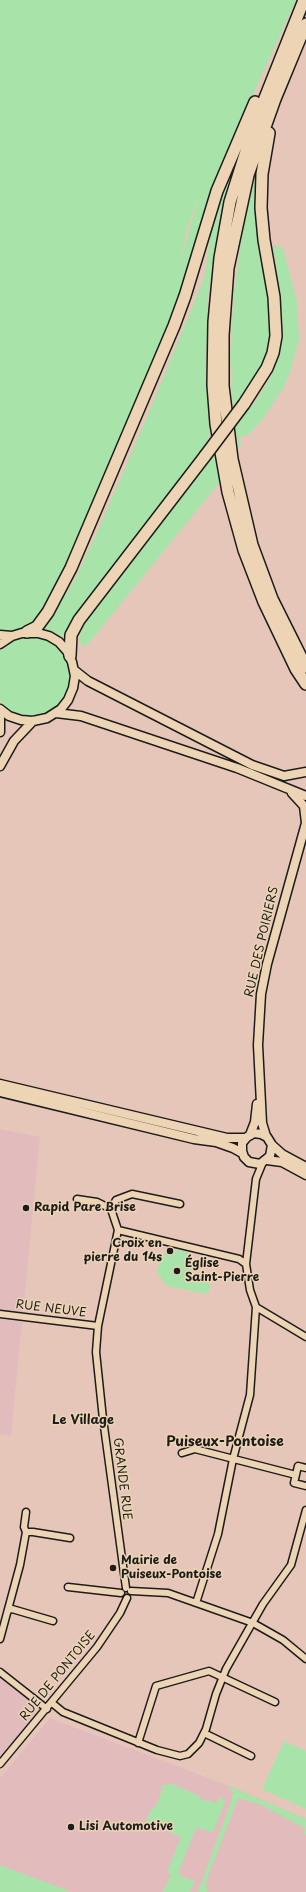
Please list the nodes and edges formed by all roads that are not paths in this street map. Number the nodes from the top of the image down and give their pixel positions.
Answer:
1 (304, 0) edge
2 (304, 28) edge
3 (27, 632) junction
4 (0, 635) edge
5 (12, 636) junction
6 (0, 644) edge
7 (70, 656) junction
8 (306, 667) edge
9 (74, 670) junction
10 (306, 684) edge
11 (0, 709) edge
12 (56, 713) junction
13 (0, 717) edge
14 (33, 721) junction
15 (0, 732) edge
16 (0, 766) edge
17 (306, 772) edge
18 (283, 787) junction
19 (306, 796) edge
20 (306, 823) edge
21 (259, 1069) junction
22 (0, 1084) edge
23 (0, 1092) edge
24 (248, 1136) junction
25 (266, 1136) junction
26 (272, 1145) junction
27 (242, 1153) junction
28 (265, 1161) junction
29 (251, 1163) junction
30 (306, 1167) edge
31 (306, 1175) edge
32 (256, 1180) junction
33 (77, 1199) dead end
34 (180, 1204) dead end
35 (111, 1209) junction
36 (118, 1230) junction
37 (246, 1264) junction
38 (256, 1307) junction
39 (0, 1314) edge
40 (98, 1326) junction
41 (306, 1337) edge
42 (182, 1453) dead end
43 (233, 1459) junction
44 (306, 1468) edge
45 (296, 1475) junction
46 (306, 1486) edge
47 (306, 1510) edge
48 (26, 1512) dead end
49 (26, 1532) junction
50 (70, 1538) dead end
51 (68, 1587) dead end
52 (128, 1589) junction
53 (121, 1593) junction
54 (127, 1598) junction
55 (196, 1603) junction
56 (8, 1610) junction
57 (53, 1621) dead end
58 (253, 1623) junction
59 (0, 1639) edge
60 (306, 1659) edge
61 (0, 1672) edge
62 (223, 1676) junction
63 (275, 1702) dead end
64 (52, 1703) junction
65 (47, 1709) junction
66 (204, 1733) junction
67 (138, 1743) junction
68 (251, 1756) dead end
69 (0, 1764) edge

1 - 3 highway
1 - 10 highway
2 - 7 highway, bridge
2 - 8 highway
3 - 5 main road
3 - 7 main road
4 - 5 main road
5 - 6 main road
7 - 9 main road
9 - 12 main road
9 - 17 main road
11 - 14 main road
12 - 14 main road
12 - 18 main road
13 - 15 main road
14 - 16 main road
18 - 19 main road
18 - 20 main road
20 - 21 main road, RUE DES POIRIERS
21 - 24 main road
21 - 25 main road
22 - 24 main road
23 - 27 main road
24 - 25 main road
24 - 27 main road
25 - 26 main road
26 - 28 main road
26 - 30 main road
27 - 29 main road
28 - 29 main road
28 - 31 main road
28 - 32 street
29 - 32 street
32 - 37 street
33 - 35 street
34 - 35 street
35 - 36 street
36 - 37 street
36 - 40 street, GRANDE RUE
37 - 38 street
38 - 41 street
38 - 43 street
39 - 40 street, RUE NEUVE
40 - 52 street, GRANDE RUE
42 - 43 street
43 - 45 street
43 - 55 street
44 - 45 street
45 - 46 street
47 - 58 street
48 - 49 street
49 - 50 street
49 - 56 street
51 - 53 street
52 - 53 street
52 - 54 street
52 - 55 street
53 - 54 street
54 - 64 street, RUE DE PONTOISE
55 - 58 street
56 - 57 street
56 - 59 street
58 - 60 street
58 - 62 street
61 - 65 street
62 - 63 street
62 - 66 street
62 - 67 street
64 - 65 street, RUE DE PONTOISE
64 - 67 street
65 - 69 street, RUE DE PONTOISE
66 - 67 street
66 - 68 street

